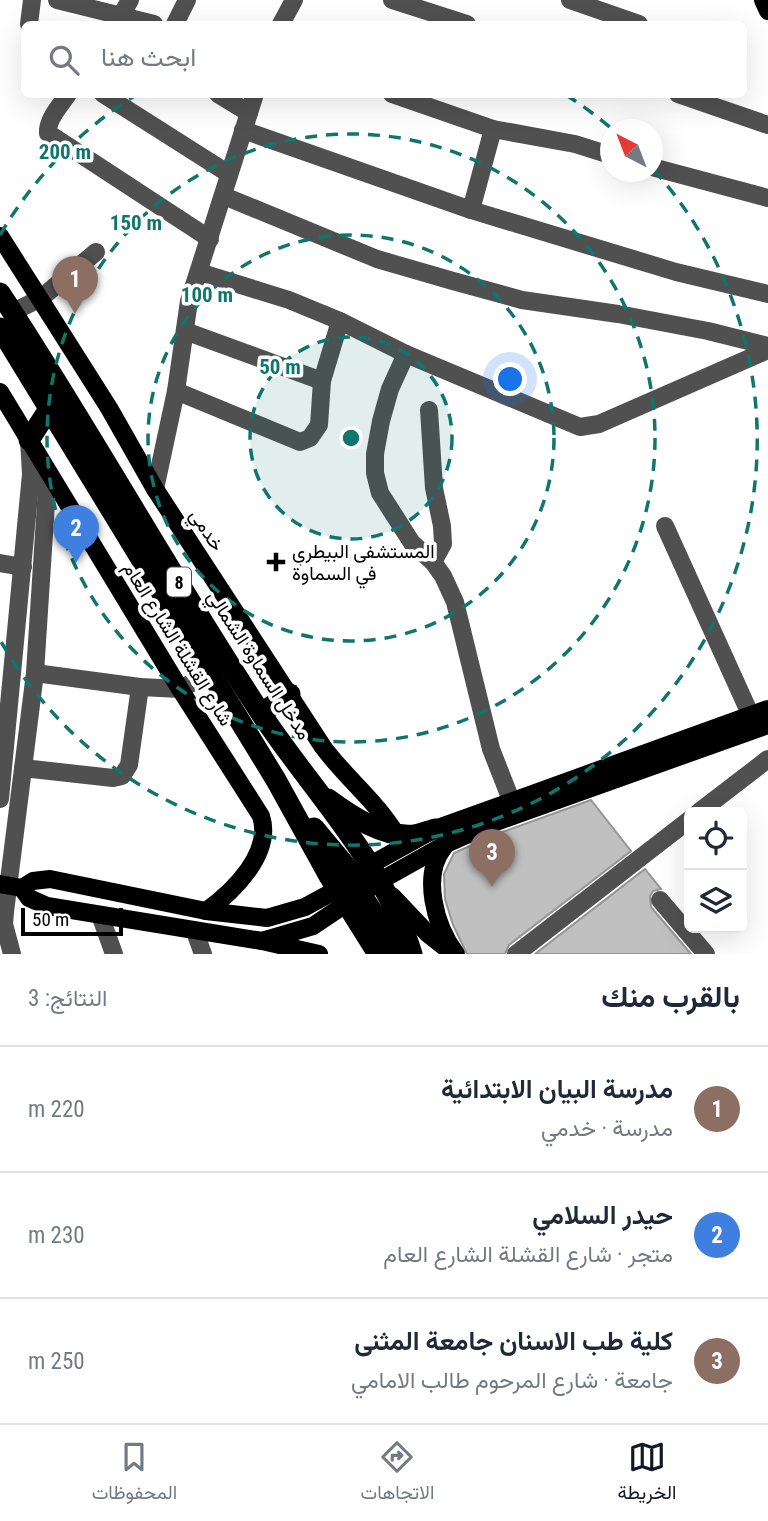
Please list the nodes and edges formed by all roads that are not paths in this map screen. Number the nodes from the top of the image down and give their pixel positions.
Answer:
1 (32, 0) edge
2 (57, 0) edge
3 (130, 0) edge
4 (187, 0) edge
5 (293, 0) edge
6 (392, 0) edge
7 (570, 0) edge
8 (763, 0) edge
9 (427, 5) edge
10 (768, 11) edge
11 (119, 20) edge
12 (29, 21) edge
13 (176, 21) edge
14 (282, 21) edge
15 (461, 21) edge
16 (630, 21) edge
17 (65, 98) edge
18 (109, 98) edge
19 (222, 98) edge
20 (253, 98) edge
21 (404, 98) edge
22 (690, 98) edge
23 (246, 121) junction
24 (768, 125) edge
25 (493, 129) junction
26 (600, 152) edge
27 (663, 170) edge
28 (229, 174) junction
29 (224, 196) junction
30 (768, 198) edge
31 (471, 210) junction
32 (0, 236) edge
33 (210, 239) junction
34 (96, 252) dead end
35 (199, 272) junction
36 (0, 293) edge
37 (768, 294) edge
38 (41, 298) junction
39 (6, 320) edge
40 (340, 321) junction
41 (185, 331) junction
42 (768, 348) edge
43 (406, 355) junction
44 (322, 381) junction
45 (176, 391) junction
46 (0, 392) edge
47 (49, 409) junction
48 (429, 410) dead end
49 (29, 440) junction
50 (48, 472) junction
51 (155, 489) junction
52 (665, 526) dead end
53 (433, 562) junction
54 (0, 563) edge
55 (23, 567) junction
56 (7, 669) edge
57 (35, 673) junction
58 (211, 673) junction
59 (140, 687) junction
60 (180, 689) junction
61 (290, 694) junction
62 (261, 713) junction
63 (760, 713) edge
64 (768, 725) edge
65 (288, 753) junction
66 (768, 759) edge
67 (2, 765) edge
68 (23, 768) junction
69 (0, 799) edge
70 (511, 800) junction
71 (706, 807) edge
72 (684, 824) edge
73 (396, 834) junction
74 (441, 836) junction
75 (358, 885) junction
76 (10, 886) edge
77 (660, 900) dead end
78 (206, 911) junction
79 (100, 915) junction
80 (195, 932) junction
81 (262, 941) junction
82 (8, 951) edge
83 (114, 954) edge
84 (202, 954) edge
85 (319, 954) edge
86 (378, 954) edge
87 (400, 954) edge
88 (412, 954) edge
89 (454, 954) edge
90 (516, 954) edge
91 (706, 954) edge

1 - 12 street
2 - 11 street
3 - 11 street
4 - 13 street
5 - 14 street
6 - 9 street
7 - 16 street
8 - 10 main road
9 - 15 street
17 - 33 street
18 - 28 street
19 - 23 street
20 - 23 street
21 - 25 street
22 - 24 street
23 - 28 street
23 - 31 street
25 - 26 street
25 - 31 street
27 - 30 street
28 - 29 street
29 - 33 street
29 - 42 street
31 - 37 street
32 - 38 main road, خدمي
33 - 35 street
34 - 38 street
35 - 40 street
35 - 41 street
36 - 39 highway, مدخل السماوة الشمالي / 8
38 - 39 street
38 - 51 main road, خدمي
39 - 47 highway, مدخل السماوة الشمالي / 8
39 - 62 highway, مدخل السماوة الشمالي / 8
40 - 43 street
40 - 44 street
41 - 44 street
41 - 45 street
42 - 43 street
43 - 53 street
44 - 45 street
45 - 51 street
46 - 49 main road, شارع القشلة الشارع العام
47 - 49 highway
47 - 58 highway, مدخل السماوة الشمالي / 8
48 - 53 street
49 - 50 main road, شارع القشلة الشارع العام
49 - 55 street
50 - 57 street
50 - 60 main road, شارع القشلة الشارع العام
51 - 61 main road, خدمي
52 - 63 street
53 - 70 street
54 - 55 street
55 - 56 street
56 - 67 street
57 - 59 street
57 - 68 street
58 - 60 street
58 - 75 highway, مدخل السماوة الشمالي / 8
59 - 60 street
59 - 68 street
60 - 78 main road, شارع القشلة الشارع العام
61 - 62 highway
61 - 73 main road, خدمي
62 - 65 highway, مدخل السماوة الشمالي / 8
63 - 70 main road
64 - 74 main road
65 - 73 highway
65 - 75 highway, مدخل السماوة الشمالي / 8
66 - 71 street
67 - 69 street
68 - 76 street
70 - 74 main road
72 - 90 street
73 - 74 highway
74 - 75 main road
74 - 89 main road
75 - 78 main road
75 - 81 main road
75 - 86 highway, مدخل السماوة الشمالي / 8
75 - 87 highway
75 - 88 highway, مدخل السماوة الشمالي / 8
75 - 89 main road
76 - 78 main road
76 - 79 main road
76 - 82 street
77 - 91 street
79 - 80 main road
79 - 83 street
80 - 81 main road
80 - 84 street
81 - 85 main road

